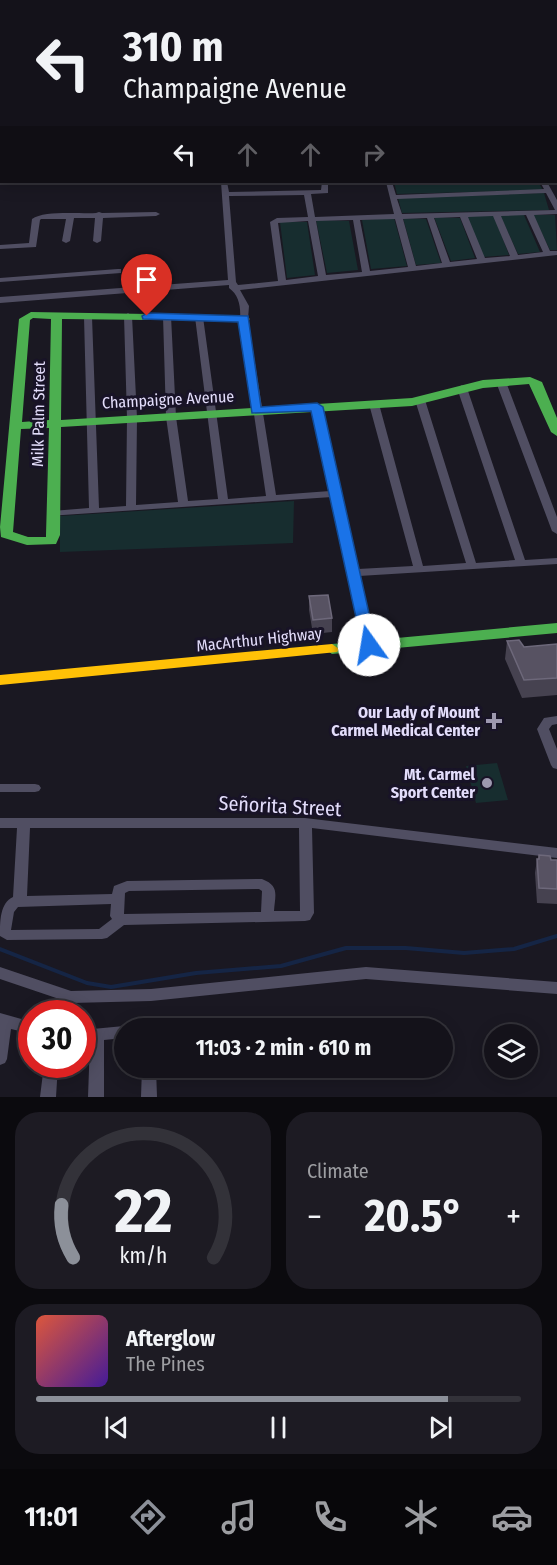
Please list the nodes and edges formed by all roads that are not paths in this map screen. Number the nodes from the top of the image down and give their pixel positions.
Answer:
1 (224, 183) edge
2 (325, 183) edge
3 (389, 183) edge
4 (545, 183) edge
5 (549, 191) junction
6 (307, 193) junction
7 (225, 194) junction
8 (394, 197) junction
9 (557, 210) edge
10 (529, 213) junction
11 (99, 214) junction
12 (156, 214) dead end
13 (496, 214) junction
14 (71, 215) junction
15 (463, 215) junction
16 (399, 216) junction
17 (430, 216) junction
18 (356, 218) junction
19 (310, 219) junction
20 (66, 241) dead end
21 (97, 241) dead end
22 (0, 247) edge
23 (552, 254) edge
24 (515, 258) junction
25 (482, 261) junction
26 (447, 266) junction
27 (413, 269) junction
28 (118, 271) dead end
29 (367, 274) junction
30 (323, 279) junction
31 (0, 280) edge
32 (282, 283) junction
33 (232, 285) junction
34 (3, 299) edge
35 (0, 308) edge
36 (57, 316) junction
37 (88, 316) junction
38 (128, 316) junction
39 (167, 316) junction
40 (200, 317) junction
41 (244, 319) junction
42 (501, 382) junction
43 (462, 388) junction
44 (420, 400) junction
45 (374, 404) junction
46 (317, 407) junction
47 (256, 411) junction
48 (211, 414) junction
49 (132, 417) junction
50 (171, 417) junction
51 (92, 420) junction
52 (53, 423) junction
53 (15, 426) junction
54 (557, 432) edge
55 (334, 494) junction
56 (271, 498) junction
57 (223, 501) junction
58 (183, 504) junction
59 (131, 508) junction
60 (94, 511) junction
61 (52, 514) junction
62 (557, 531) edge
63 (557, 561) edge
64 (521, 563) junction
65 (472, 566) junction
66 (419, 570) junction
67 (352, 573) junction
68 (557, 628) edge
69 (369, 645) junction
70 (0, 680) edge
71 (557, 720) edge
72 (557, 765) edge
73 (0, 788) edge
74 (34, 788) dead end
75 (24, 822) junction
76 (0, 823) edge
77 (305, 823) junction
78 (557, 853) edge
79 (118, 899) junction
80 (20, 901) junction
81 (267, 917) junction
82 (121, 920) junction
83 (0, 973) edge
84 (557, 987) edge
85 (3, 1020) edge
86 (18, 1024) edge
87 (114, 1033) edge
88 (96, 1035) edge
89 (0, 1059) edge
90 (50, 1078) edge
91 (94, 1078) edge
92 (149, 1078) edge
93 (48, 1097) edge
94 (96, 1097) edge
95 (149, 1097) edge

1 - 7 street
2 - 6 street
3 - 8 street
4 - 5 street
5 - 8 street
5 - 9 street
6 - 7 street
6 - 19 street
7 - 33 street
8 - 16 street
9 - 10 street
10 - 13 street
10 - 23 street
11 - 12 street
11 - 14 street
11 - 21 street
13 - 15 street
13 - 24 street
14 - 20 street
14 - 22 street
15 - 17 street
15 - 25 street
16 - 17 street
16 - 18 street
16 - 27 street
17 - 26 street
18 - 19 street
18 - 29 street
19 - 30 street
19 - 32 street
23 - 24 street
24 - 25 street
25 - 26 street
26 - 27 street
27 - 29 street
28 - 31 street
29 - 30 street
30 - 32 street
32 - 33 street
33 - 34 street
33 - 41 street
34 - 35 street
36 - 37 main road
36 - 52 main road, Milk Palm Street
36 - 53 main road
37 - 38 main road
37 - 51 street
38 - 39 main road
38 - 49 street
39 - 40 main road
39 - 50 street
40 - 41 main road
40 - 48 street
41 - 47 street
42 - 43 main road, Champaigne Avenue
42 - 54 main road, Champaigne Avenue
42 - 62 street
43 - 44 main road, Champaigne Avenue
43 - 64 street
44 - 45 main road, Champaigne Avenue
44 - 65 street
45 - 46 main road, Champaigne Avenue
45 - 66 street
46 - 47 main road, Champaigne Avenue
46 - 55 street
47 - 48 main road, Champaigne Avenue
47 - 56 street
48 - 50 main road, Champaigne Avenue
48 - 57 street
49 - 50 main road, Champaigne Avenue
49 - 51 main road, Champaigne Avenue
49 - 59 street
50 - 58 street
51 - 52 main road, Champaigne Avenue
51 - 60 street
52 - 53 main road, Champaigne Avenue
52 - 61 main road, Milk Palm Street
53 - 61 main road, Milk Palm Street
55 - 56 street
55 - 67 street
56 - 57 street
57 - 58 street
58 - 59 street
59 - 60 street
60 - 61 street
63 - 64 street
64 - 65 street
65 - 66 street
66 - 67 street
67 - 69 street
68 - 69 main road, MacArthur Highway
69 - 70 main road, MacArthur Highway
71 - 72 street
73 - 74 street
75 - 76 street, Señorita Street
75 - 77 street, Señorita Street
75 - 80 street
77 - 78 street, Señorita Street
77 - 81 street
79 - 80 street
79 - 81 street
79 - 82 street
80 - 82 street
81 - 82 street
83 - 84 street
85 - 86 street
85 - 89 street
87 - 88 street
90 - 93 street
91 - 94 street
92 - 95 street

